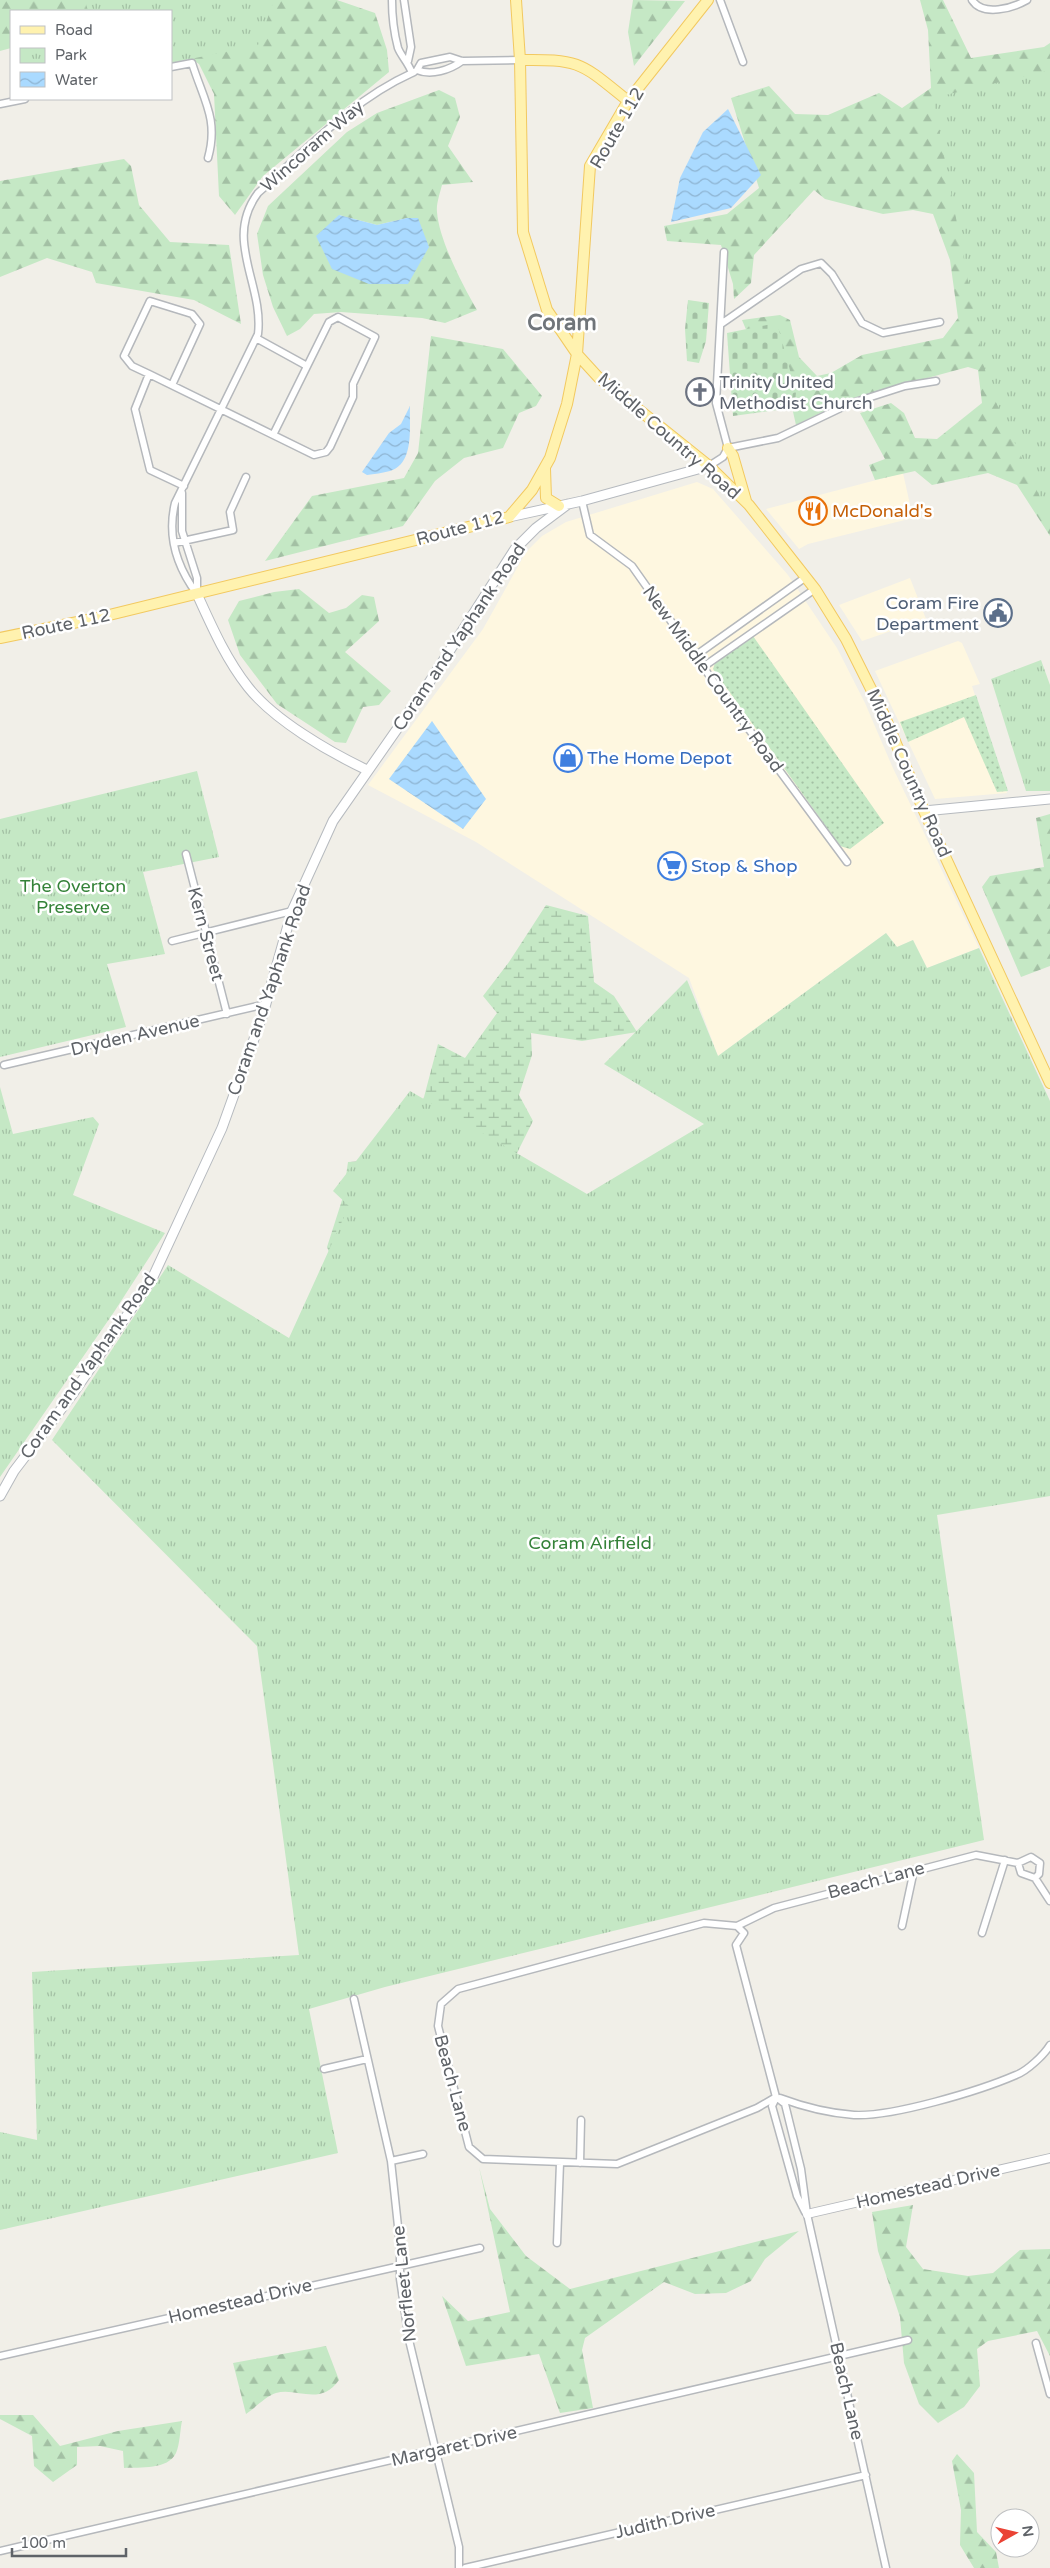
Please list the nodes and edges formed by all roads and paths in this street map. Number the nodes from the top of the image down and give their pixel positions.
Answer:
1 (392, 0) edge
2 (404, 0) edge
3 (516, 0) edge
4 (708, 0) edge
5 (720, 0) edge
6 (972, 0) edge
7 (1027, 0) edge
8 (520, 60) junction
9 (408, 61) junction
10 (462, 61) junction
11 (743, 62) dead end
12 (172, 67) edge
13 (414, 71) junction
14 (20, 100) edge
15 (628, 101) junction
16 (0, 104) edge
17 (208, 158) dead end
18 (724, 252) dead end
19 (940, 322) dead end
20 (721, 324) junction
21 (256, 338) junction
22 (577, 354) junction
23 (307, 366) junction
24 (149, 374) junction
25 (936, 380) dead end
26 (172, 385) junction
27 (222, 409) junction
28 (273, 435) junction
29 (728, 448) junction
30 (709, 466) junction
31 (545, 468) junction
32 (246, 477) dead end
33 (183, 489) junction
34 (582, 501) junction
35 (746, 502) junction
36 (563, 505) junction
37 (509, 517) junction
38 (185, 541) junction
39 (174, 544) junction
40 (806, 577) junction
41 (815, 589) junction
42 (197, 594) junction
43 (0, 638) edge
44 (695, 656) junction
45 (703, 668) junction
46 (367, 770) junction
47 (1050, 800) edge
48 (924, 810) junction
49 (186, 854) dead end
50 (847, 862) dead end
51 (292, 911) junction
52 (206, 933) junction
53 (172, 941) dead end
54 (266, 1004) junction
55 (227, 1014) junction
56 (4, 1065) dead end
57 (1050, 1083) edge
58 (0, 1496) edge
59 (1005, 1860) junction
60 (1018, 1863) junction
61 (914, 1870) junction
62 (1035, 1878) junction
63 (1050, 1901) edge
64 (737, 1926) junction
65 (902, 1926) dead end
66 (982, 1933) dead end
67 (354, 1999) dead end
68 (1050, 2045) edge
69 (367, 2059) junction
70 (324, 2069) dead end
71 (776, 2097) junction
72 (581, 2120) dead end
73 (423, 2154) dead end
74 (1050, 2158) edge
75 (391, 2160) junction
76 (560, 2163) junction
77 (580, 2163) junction
78 (807, 2214) junction
79 (557, 2243) dead end
80 (480, 2248) dead end
81 (399, 2265) junction
82 (908, 2340) dead end
83 (1036, 2344) dead end
84 (0, 2356) edge
85 (839, 2357) junction
86 (1050, 2394) edge
87 (436, 2450) junction
88 (866, 2475) junction
89 (0, 2551) edge
90 (459, 2568) edge
91 (465, 2568) edge
92 (886, 2568) edge

1 - 9 street
2 - 9 street
3 - 8 main road, Middle Country Road
4 - 15 main road, Route 112
5 - 11 street
6 - 7 street
8 - 10 street, Wincoram Way
8 - 15 main road
8 - 22 main road, Middle Country Road
9 - 13 street
10 - 13 street, Wincoram Way
10 - 13 street, Wincoram Way
12 - 17 street
13 - 21 street, Wincoram Way
14 - 16 street
15 - 22 main road, Route 112
18 - 20 street
19 - 20 street
20 - 29 street
21 - 23 street
21 - 27 street, Wincoram Way
22 - 30 main road, Middle Country Road
22 - 31 main road, Route 112
23 - 28 street
23 - 28 street
24 - 26 street
24 - 26 street
24 - 33 street
25 - 29 street
26 - 27 street
27 - 28 street
27 - 33 street, Wincoram Way
29 - 30 street
29 - 35 main road
30 - 34 main road
30 - 35 main road, Middle Country Road
31 - 36 main road
31 - 37 main road, Route 112
32 - 38 street
33 - 38 street, Wincoram Way
33 - 39 street, Wincoram Way
34 - 36 main road
34 - 44 street, New Middle Country Road
35 - 40 main road, Middle Country Road
36 - 37 main road
36 - 46 main road, Coram and Yaphank Road
37 - 42 main road, Route 112
38 - 39 street
38 - 42 street, Wincoram Way
39 - 42 street, Wincoram Way
40 - 41 main road, Middle Country Road
40 - 44 street
41 - 45 street
41 - 48 main road, Middle Country Road
42 - 43 main road, Route 112
42 - 46 main road
44 - 45 street, New Middle Country Road
45 - 50 street, New Middle Country Road
46 - 51 main road, Coram and Yaphank Road
47 - 48 main road
48 - 57 main road, Middle Country Road
49 - 52 street, Kern Street
51 - 52 street
51 - 54 main road, Coram and Yaphank Road
52 - 53 street
52 - 55 street, Kern Street
54 - 55 street, Dryden Avenue
54 - 58 main road, Coram and Yaphank Road
55 - 56 street, Dryden Avenue
59 - 60 street, Beach Lane
59 - 61 street, Beach Lane
59 - 66 street
60 - 62 street, Beach Lane
60 - 62 street, Beach Lane
61 - 64 street, Beach Lane
61 - 65 street
62 - 63 street, Beach Lane
64 - 71 street, Beach Lane
64 - 76 street, Beach Lane
67 - 69 street, Norfleet Lane
68 - 71 street
69 - 70 street
69 - 75 street, Norfleet Lane
71 - 77 street, Beach Lane
71 - 78 street, Beach Lane
71 - 78 street, Beach Lane
72 - 77 street
73 - 75 street
74 - 78 street, Homestead Drive
75 - 81 street, Norfleet Lane
76 - 77 street, Beach Lane
76 - 79 street
78 - 85 street, Beach Lane
80 - 81 street, Homestead Drive
81 - 84 street, Homestead Drive
81 - 87 street, Norfleet Lane
82 - 85 street, Margaret Drive
83 - 86 street
85 - 87 street, Margaret Drive
85 - 88 street, Beach Lane
87 - 89 street, Margaret Drive
87 - 90 street, Norfleet Lane
88 - 91 street, Judith Drive
88 - 92 street, Beach Lane

